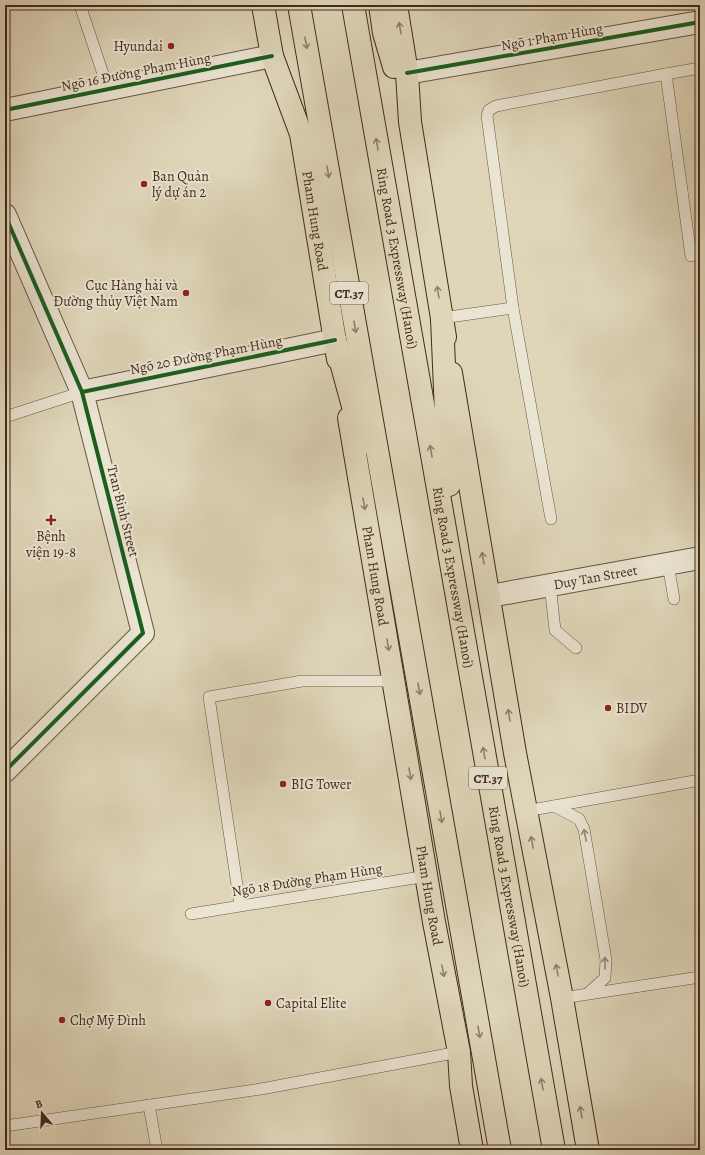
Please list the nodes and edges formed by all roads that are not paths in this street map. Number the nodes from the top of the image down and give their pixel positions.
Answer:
1 (80, 5) edge
2 (263, 5) edge
3 (273, 5) edge
4 (299, 5) edge
5 (353, 5) edge
6 (380, 5) edge
7 (396, 5) edge
8 (700, 22) edge
9 (272, 56) junction
10 (700, 68) edge
11 (407, 73) junction
12 (666, 74) junction
13 (108, 89) junction
14 (5, 110) edge
15 (410, 122) junction
16 (301, 134) junction
17 (6, 219) edge
18 (691, 256) dead end
19 (513, 308) junction
20 (442, 318) junction
21 (335, 340) junction
22 (82, 392) junction
23 (5, 417) edge
24 (551, 519) dead end
25 (700, 558) edge
26 (668, 564) junction
27 (452, 572) junction
28 (400, 582) junction
29 (550, 585) junction
30 (490, 596) junction
31 (674, 599) dead end
32 (576, 648) dead end
33 (394, 681) junction
34 (5, 771) edge
35 (700, 780) edge
36 (554, 806) junction
37 (526, 811) junction
38 (427, 876) junction
39 (240, 905) junction
40 (191, 914) dead end
41 (700, 976) edge
42 (586, 994) junction
43 (562, 998) junction
44 (459, 1052) junction
45 (149, 1105) junction
46 (5, 1126) edge
47 (157, 1150) edge
48 (472, 1150) edge
49 (500, 1150) edge
50 (554, 1150) edge
51 (588, 1150) edge

1 - 13 lane
2 - 9 main road, Pham Hung Road
3 - 16 main road
4 -> 28 main road, CT.37
27 -> 5 main road, Ring Road 3 Expressway (Hanoi) / CT.37
6 - 15 main road
11 -> 7 main road
8 - 11 street, Ngõ 1 Phạm Hùng
9 - 13 street, Ngõ 16 Đường Phạm Hùng
9 - 16 main road, Pham Hung Road
10 - 12 lane
11 - 15 main road
12 - 18 lane
12 - 19 lane
13 - 14 street, Ngõ 16 Đường Phạm Hùng
20 -> 15 main road
16 - 21 main road, Pham Hung Road
17 - 22 street, Tran Binh Street
19 - 20 lane
19 - 24 lane
20 - 27 main road
30 -> 20 main road
21 - 22 street, Ngõ 20 Đường Phạm Hùng
21 - 28 main road
21 -> 33 main road, Pham Hung Road
22 - 23 lane
22 - 34 street, Tran Binh Street
25 - 26 street, Duy Tan Street
26 - 29 street, Duy Tan Street
26 - 31 lane
50 -> 27 main road, Ring Road 3 Expressway (Hanoi) / CT.37
28 -> 49 main road, CT.37
29 - 30 street, Duy Tan Street
29 - 32 lane
37 -> 30 main road
33 -> 38 main road, Pham Hung Road
33 - 39 lane
35 - 36 lane
36 - 37 lane
42 -> 36 lane
43 -> 37 main road
38 - 39 lane, Ngõ 18 Đường Phạm Hùng
38 -> 44 main road, Pham Hung Road
39 - 40 lane, Ngõ 18 Đường Phạm Hùng
41 - 42 lane
42 - 43 lane
51 -> 43 main road
44 - 45 lane
44 - 48 main road, Pham Hung Road
45 - 46 lane
45 - 47 lane

